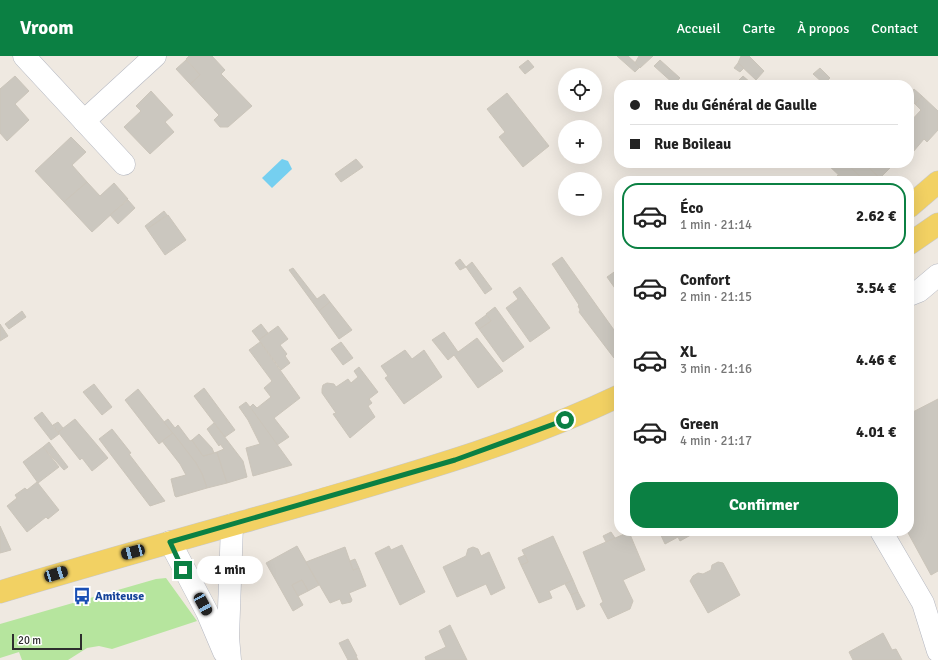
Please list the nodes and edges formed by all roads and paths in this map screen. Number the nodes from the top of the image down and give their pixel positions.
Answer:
1 (24, 56) edge
2 (155, 56) edge
3 (84, 121) junction
4 (124, 164) dead end
5 (938, 182) edge
6 (914, 203) edge
7 (938, 224) edge
8 (914, 241) edge
9 (938, 275) edge
10 (914, 293) edge
11 (614, 398) edge
12 (232, 525) junction
13 (884, 536) edge
14 (170, 542) junction
15 (0, 592) edge
16 (938, 651) edge
17 (228, 660) edge

1 - 3 street
2 - 3 street
3 - 4 street
5 - 6 main road
7 - 8 main road
9 - 10 street
11 - 12 main road
12 - 14 main road
12 - 17 street
13 - 16 street
14 - 15 main road
14 - 17 street

